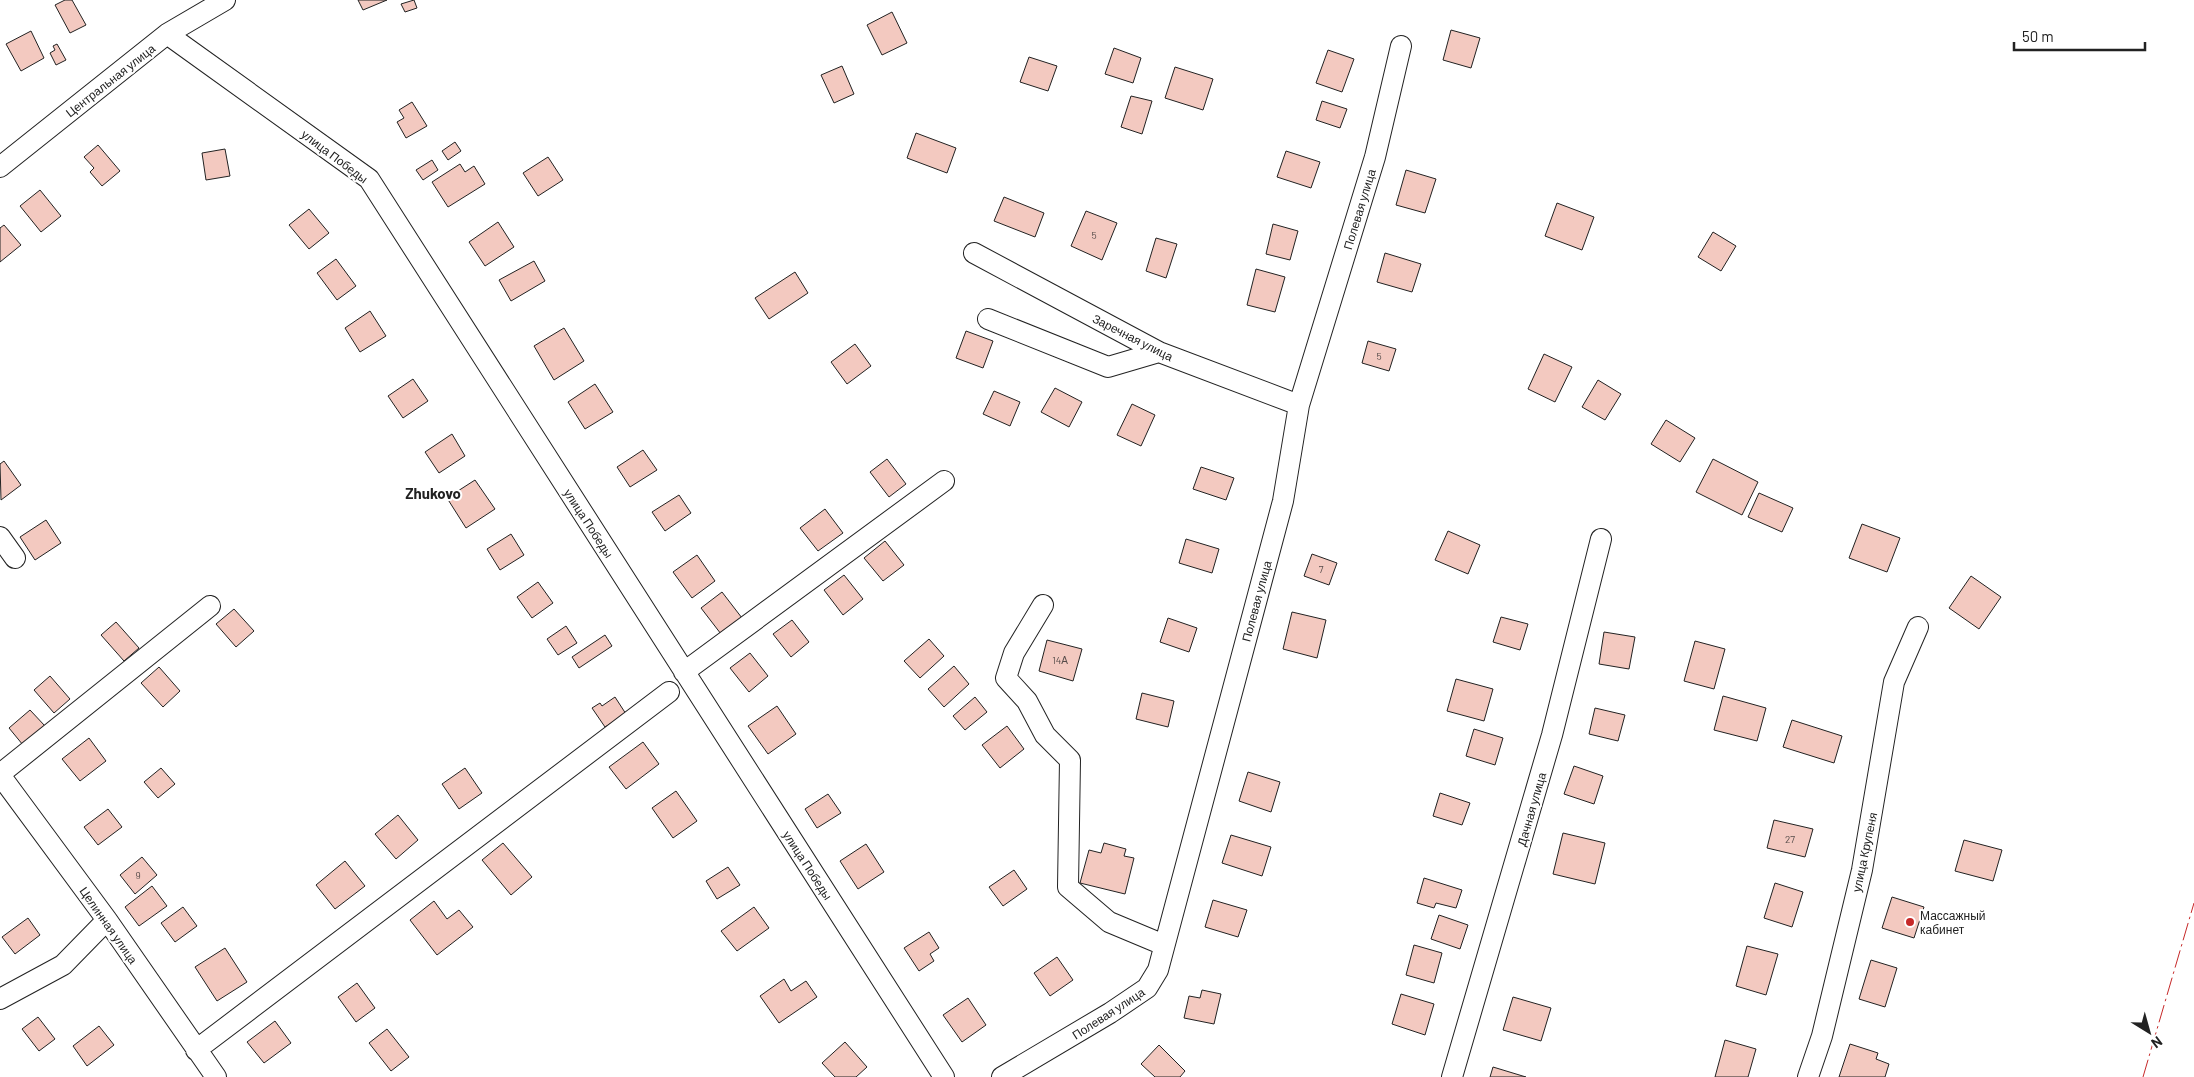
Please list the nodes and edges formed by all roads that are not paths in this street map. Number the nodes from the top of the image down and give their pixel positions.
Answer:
1 (225, 0) edge
2 (168, 34) junction
3 (1401, 46) dead end
4 (0, 167) edge
5 (974, 253) dead end
6 (988, 319) dead end
7 (1159, 352) junction
8 (1299, 405) junction
9 (944, 481) dead end
10 (0, 537) edge
11 (1601, 539) dead end
12 (15, 558) dead end
13 (1043, 605) dead end
14 (210, 606) dead end
15 (1918, 627) dead end
16 (684, 672) junction
17 (669, 692) dead end
18 (0, 774) edge
19 (107, 920) junction
20 (1164, 945) junction
21 (0, 999) edge
22 (196, 1050) junction
23 (216, 1077) edge
24 (944, 1077) edge
25 (1002, 1077) edge
26 (1452, 1077) edge
27 (1808, 1077) edge

1 - 2 street, Центральная улица
2 - 4 street, Центральная улица
2 - 16 street, улица Победы
3 - 8 street, Полевая улица
5 - 7 street, Заречная улица
6 - 7 street
7 - 8 street, Заречная улица
8 - 20 street, Полевая улица
9 - 16 street
10 - 12 street
11 - 26 street, Дачная улица
13 - 20 street
14 - 18 street
15 - 27 street, улица Крупеня
16 - 24 street, улица Победы
17 - 22 street
18 - 19 street, Целинная улица
19 - 21 street
19 - 22 street, Целинная улица
20 - 25 street, Полевая улица
22 - 23 street, Целинная улица

